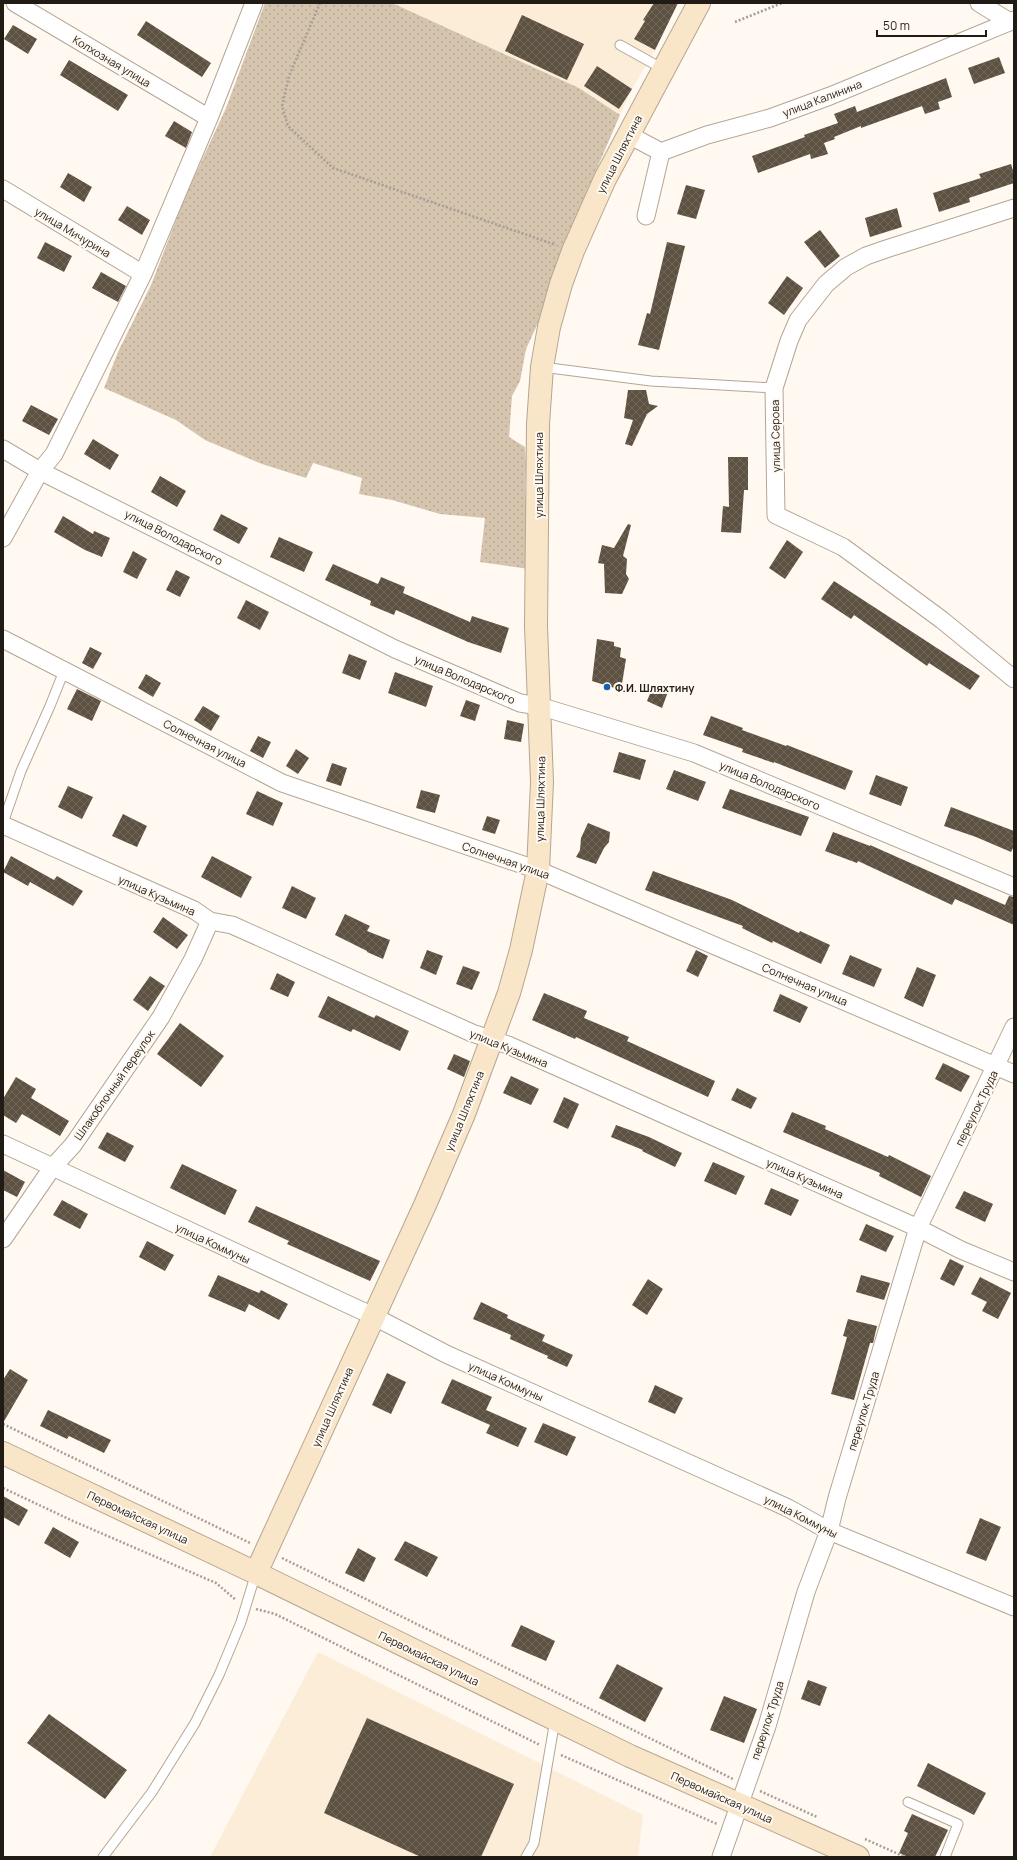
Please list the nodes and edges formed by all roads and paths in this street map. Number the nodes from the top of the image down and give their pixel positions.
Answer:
1 (15, 3) edge
2 (254, 3) edge
3 (320, 3) edge
4 (699, 3) edge
5 (782, 3) edge
6 (979, 3) edge
7 (1012, 21) edge
8 (735, 22) dead end
9 (620, 45) dead end
10 (662, 69) junction
11 (209, 118) junction
12 (628, 135) junction
13 (661, 152) junction
14 (3, 189) edge
15 (1014, 208) edge
16 (646, 216) dead end
17 (573, 251) junction
18 (143, 274) junction
19 (542, 367) junction
20 (774, 388) junction
21 (3, 449) edge
22 (40, 471) junction
23 (3, 538) edge
24 (3, 639) edge
25 (64, 671) junction
26 (1014, 679) edge
27 (539, 706) junction
28 (3, 824) edge
29 (538, 870) junction
30 (1014, 887) edge
31 (210, 921) junction
32 (1014, 1028) edge
33 (493, 1040) junction
34 (997, 1065) junction
35 (1014, 1074) edge
36 (3, 1144) edge
37 (52, 1168) junction
38 (918, 1228) junction
39 (3, 1239) edge
40 (1014, 1272) edge
41 (373, 1316) junction
42 (3, 1424) edge
43 (3, 1453) edge
44 (3, 1488) edge
45 (829, 1531) junction
46 (267, 1550) junction
47 (256, 1573) junction
48 (246, 1607) junction
49 (1014, 1607) edge
50 (555, 1719) junction
51 (550, 1750) junction
52 (742, 1794) junction
53 (908, 1802) dead end
54 (818, 1818) dead end
55 (730, 1830) junction
56 (860, 1847) edge
57 (103, 1857) edge
58 (526, 1857) edge
59 (721, 1857) edge
60 (905, 1857) edge
61 (945, 1857) edge

1 - 11 street, Колхозная улица
2 - 11 street
3 - 17 path
4 - 10 main road, улица Шляхтина
5 - 8 path
6 - 7 street
7 - 13 street, улица Калинина
9 - 10 lane
10 - 12 main road, улица Шляхтина
11 - 18 street
12 - 13 street
12 - 17 main road, улица Шляхтина
13 - 16 street
14 - 18 street, улица Мичурина
15 - 20 street, улица Серова
17 - 19 main road, улица Шляхтина
18 - 22 street
19 - 20 lane
19 - 27 main road, улица Шляхтина
20 - 26 street, улица Серова
21 - 22 street, улица Володарского
22 - 23 street
22 - 27 street, улица Володарского
24 - 25 street, Солнечная улица
25 - 28 lane
25 - 29 street, Солнечная улица
27 - 29 main road, улица Шляхтина
27 - 30 street, улица Володарского
28 - 31 street, улица Кузьмина
29 - 33 main road, улица Шляхтина
29 - 34 street, Солнечная улица
31 - 33 street, улица Кузьмина
31 - 37 street, Шлакоблочный переулок
32 - 34 street, переулок Труда
33 - 38 street, улица Кузьмина
33 - 41 main road, улица Шляхтина
34 - 35 street, Солнечная улица
34 - 38 street, переулок Труда
36 - 37 street, улица Коммуны
37 - 39 street, Шлакоблочный переулок
37 - 41 street, улица Коммуны
38 - 40 street, улица Кузьмина
38 - 45 street, переулок Труда
41 - 45 street, улица Коммуны
41 - 46 main road, улица Шляхтина
42 - 46 path
43 - 47 main road, Первомайская улица
44 - 48 path
45 - 49 street, улица Коммуны
45 - 52 street, переулок Труда
46 - 47 main road, улица Шляхтина
46 - 52 path
47 - 48 lane
47 - 50 main road, Первомайская улица
48 - 51 path
48 - 57 lane
50 - 51 lane
50 - 52 main road, Первомайская улица
51 - 55 path
51 - 58 lane
52 - 54 path
52 - 55 street, переулок Труда
52 - 56 main road, Первомайская улица
53 - 61 lane
55 - 59 street, переулок Труда
56 - 60 path

